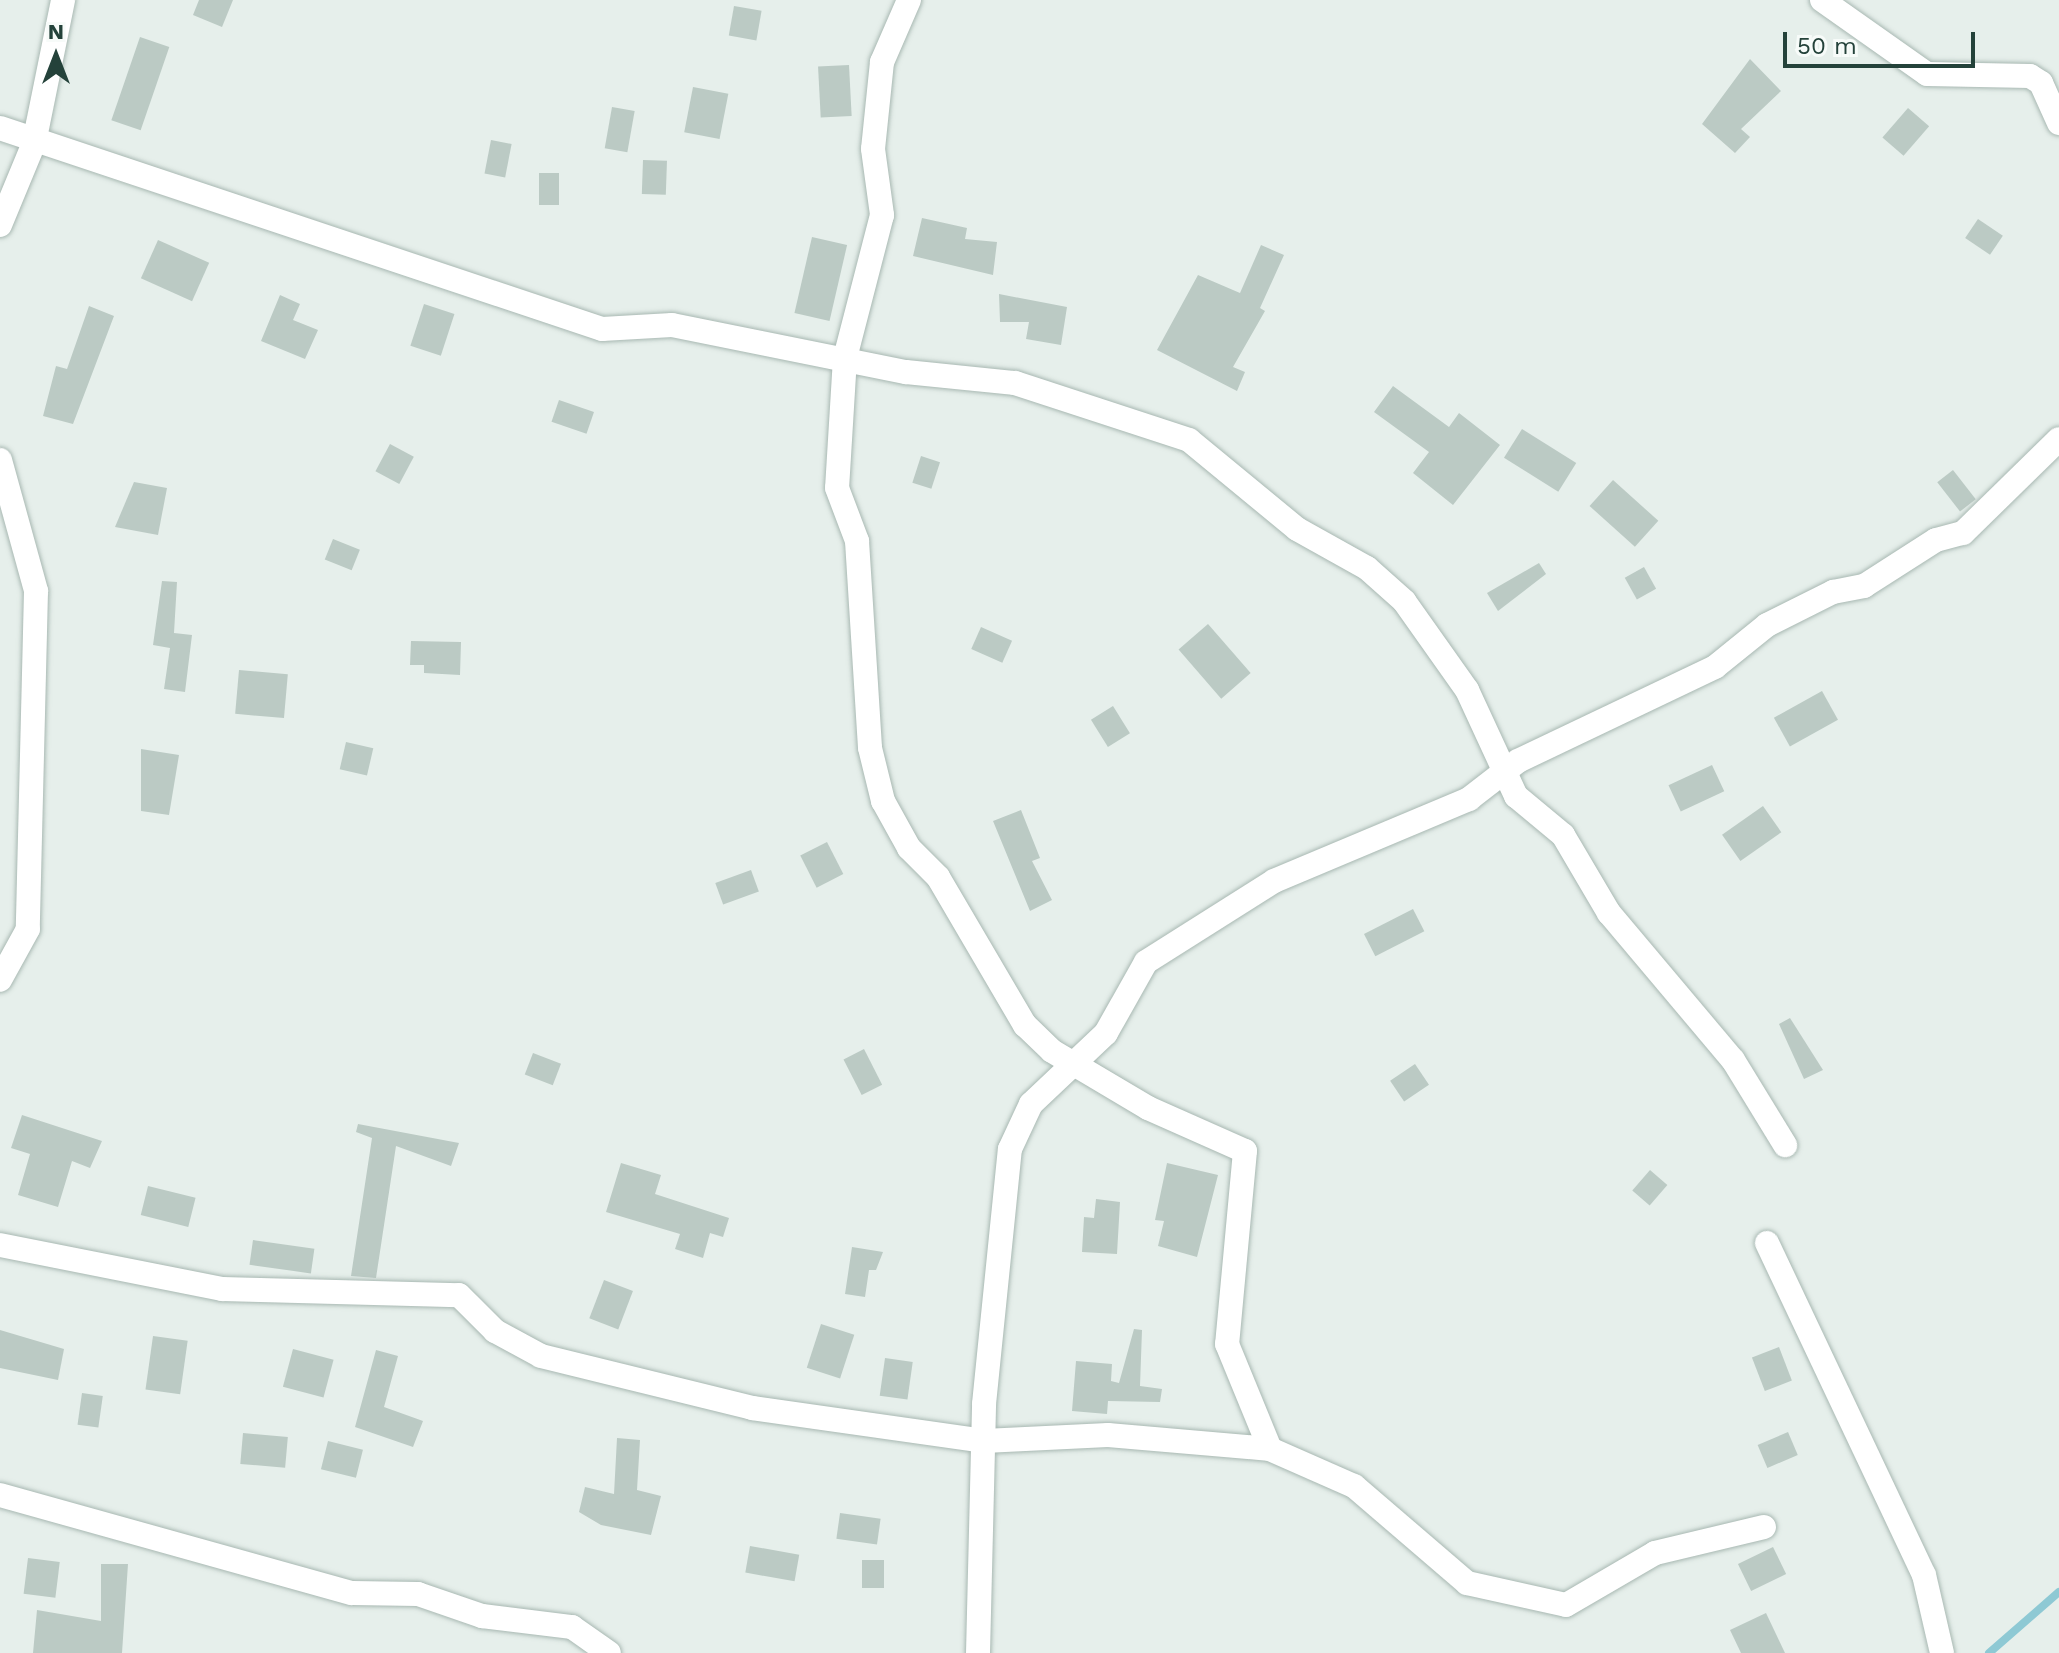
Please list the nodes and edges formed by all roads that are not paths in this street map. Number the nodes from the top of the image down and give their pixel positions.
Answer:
1 (63, 0) edge
2 (909, 0) edge
3 (1822, 0) edge
4 (2047, 77) edge
5 (2059, 123) edge
6 (0, 128) edge
7 (34, 143) junction
8 (0, 225) edge
9 (845, 358) junction
10 (2059, 439) edge
11 (0, 460) edge
12 (1505, 771) junction
13 (0, 980) edge
14 (1072, 1062) junction
15 (1785, 1145) dead end
16 (1767, 1243) dead end
17 (0, 1245) edge
18 (984, 1441) junction
19 (1270, 1449) junction
20 (0, 1495) edge
21 (1764, 1527) dead end
22 (609, 1653) edge
23 (978, 1653) edge
24 (1942, 1653) edge

1 - 7 street
2 - 9 street
3 - 4 street
4 - 5 street
6 - 7 street
7 - 8 street
7 - 9 street
9 - 12 street
9 - 14 street
10 - 12 street
11 - 13 street
12 - 14 street
12 - 15 street
14 - 18 street
14 - 19 street
16 - 24 street
17 - 18 street
18 - 19 street
18 - 23 street
19 - 21 street
20 - 22 street

